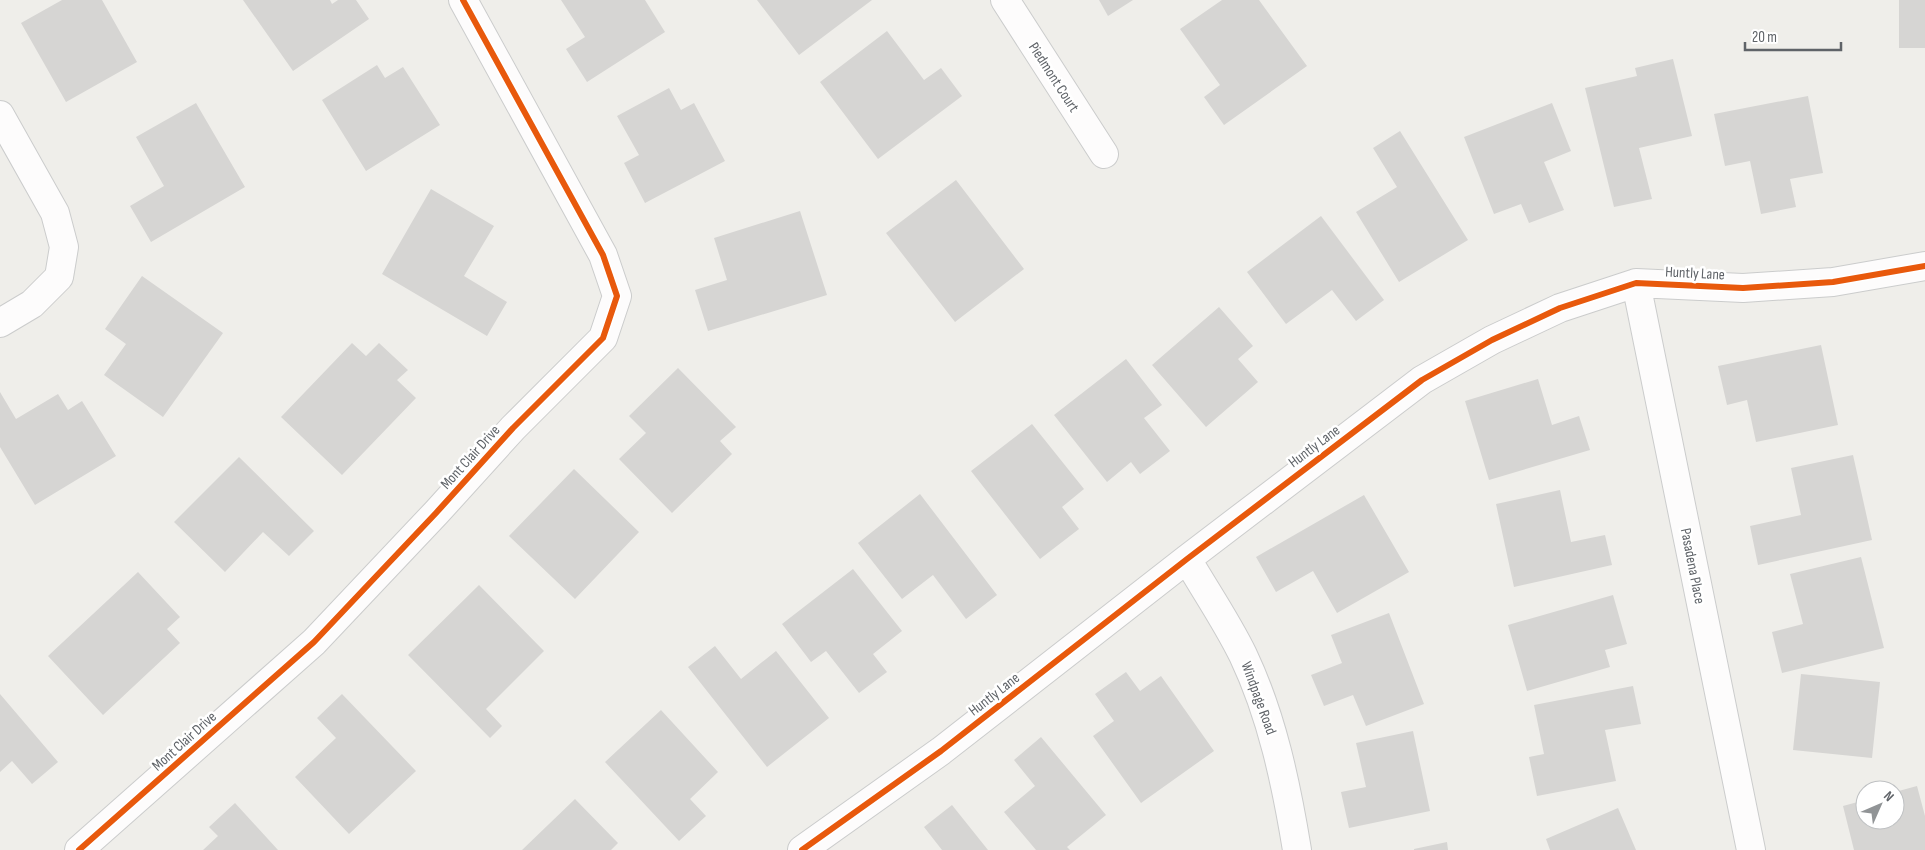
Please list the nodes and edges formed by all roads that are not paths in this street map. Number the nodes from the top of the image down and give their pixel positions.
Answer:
1 (464, 0) edge
2 (1004, 0) edge
3 (0, 115) edge
4 (1104, 154) dead end
5 (1925, 266) edge
6 (1636, 283) junction
7 (0, 324) edge
8 (1187, 559) junction
9 (79, 850) edge
10 (802, 850) edge
11 (1297, 850) edge
12 (1751, 850) edge

1 - 9 street, Mont Clair Drive
2 - 4 street, Piedmont Court
3 - 7 street
5 - 6 street, Huntly Lane
6 - 8 street, Huntly Lane
6 - 12 street, Pasadena Place
8 - 10 street, Huntly Lane
8 - 11 street, Windpage Road

